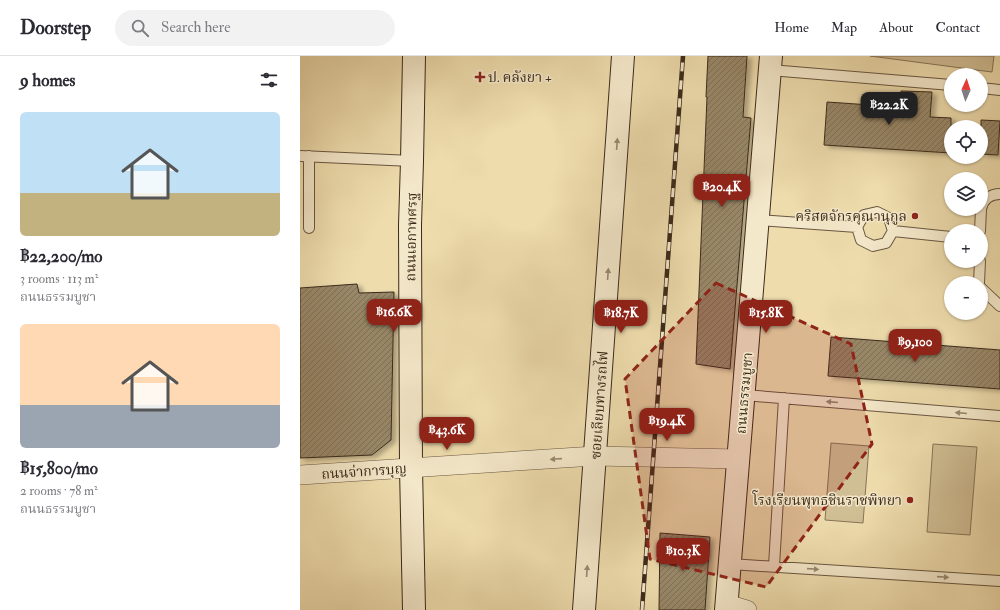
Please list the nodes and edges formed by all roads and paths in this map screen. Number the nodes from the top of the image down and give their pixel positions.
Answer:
1 (414, 56) edge
2 (623, 56) edge
3 (771, 63) edge
4 (944, 84) edge
5 (988, 88) edge
6 (1000, 88) edge
7 (304, 156) edge
8 (412, 161) junction
9 (1000, 194) edge
10 (988, 197) edge
11 (758, 220) junction
12 (857, 227) junction
13 (309, 228) dead end
14 (892, 231) junction
15 (944, 236) edge
16 (988, 295) edge
17 (1000, 306) edge
18 (744, 395) junction
19 (784, 398) junction
20 (1000, 416) edge
21 (595, 456) junction
22 (739, 459) junction
23 (411, 468) junction
24 (300, 475) edge
25 (730, 564) junction
26 (774, 566) junction
27 (1000, 581) edge
28 (726, 607) edge
29 (414, 610) edge
30 (584, 610) edge
31 (747, 610) edge

1 - 8 main road, ถนนเอกาทศรฐ
21 -> 2 main road, ซอยเลียบทางรถไฟ
3 - 4 lane
3 - 11 main road, ถนนธรรมบูชา
5 - 6 lane
7 - 8 lane
7 - 13 lane
8 - 23 main road, ถนนเอกาทศรฐ
9 - 10 lane
11 - 12 lane
11 - 18 main road, ถนนธรรมบูชา
12 - 14 lane
12 - 14 lane
14 - 15 lane
16 - 17 lane
18 - 19 lane
18 - 22 main road, ถนนธรรมบูชา
20 -> 19 lane
19 - 26 lane
21 - 22 street, ถนนจ่าการบุญ
21 -> 23 street, ถนนจ่าการบุญ
30 -> 21 main road, ซอยเลียบทางรถไฟ
22 - 25 main road, ถนนธรรมบูชา
23 - 24 street, ถนนจ่าการบุญ
23 - 29 main road, ถนนเอกาทศรฐ
25 - 26 lane
25 - 28 main road, ถนนธรรมบูชา
26 -> 27 lane
28 - 31 street

